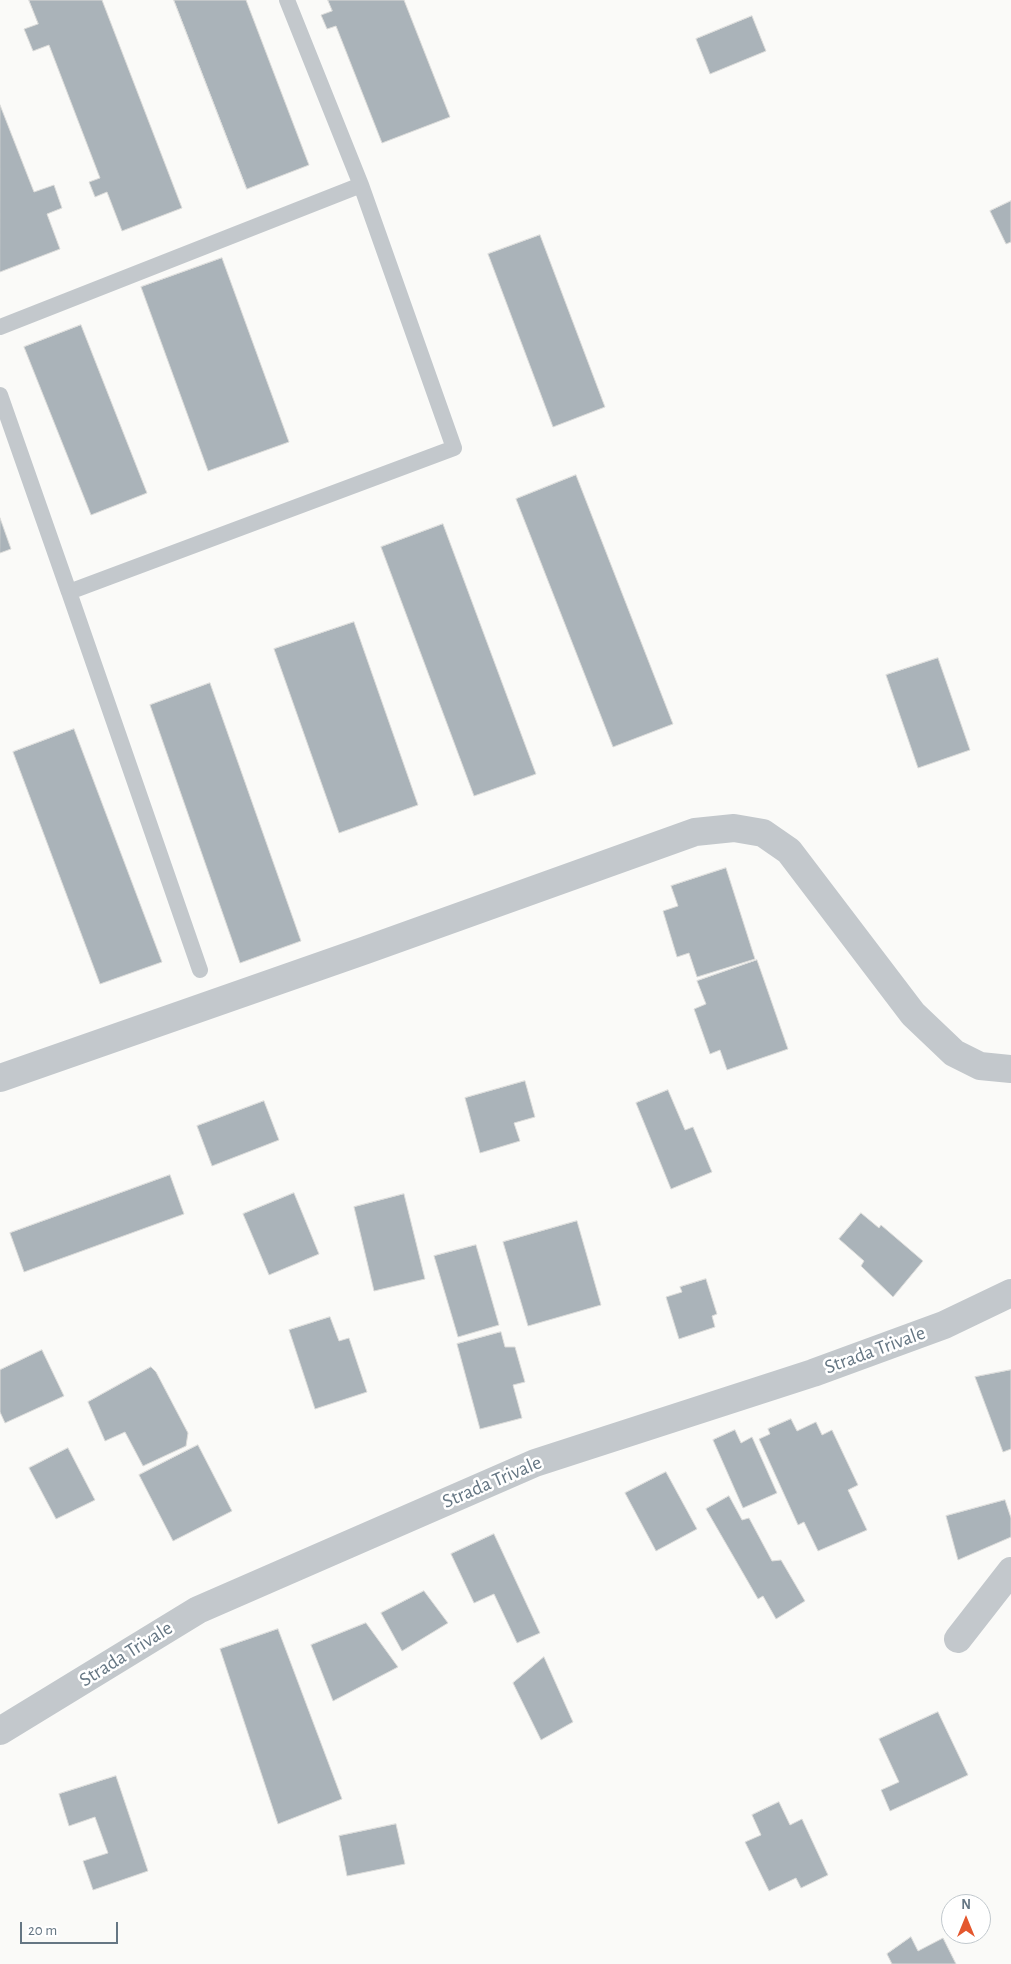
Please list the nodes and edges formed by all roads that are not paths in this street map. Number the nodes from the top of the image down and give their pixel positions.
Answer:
1 (287, 0) edge
2 (361, 185) junction
3 (0, 326) edge
4 (0, 395) edge
5 (69, 592) junction
6 (200, 970) dead end
7 (1011, 1069) edge
8 (0, 1078) edge
9 (1011, 1293) edge
10 (1011, 1571) edge
11 (958, 1639) dead end
12 (0, 1731) edge

1 - 2 lane
2 - 3 lane
2 - 5 lane
4 - 5 lane
5 - 6 lane
7 - 8 street
9 - 12 street, Strada Trivale
10 - 11 street

